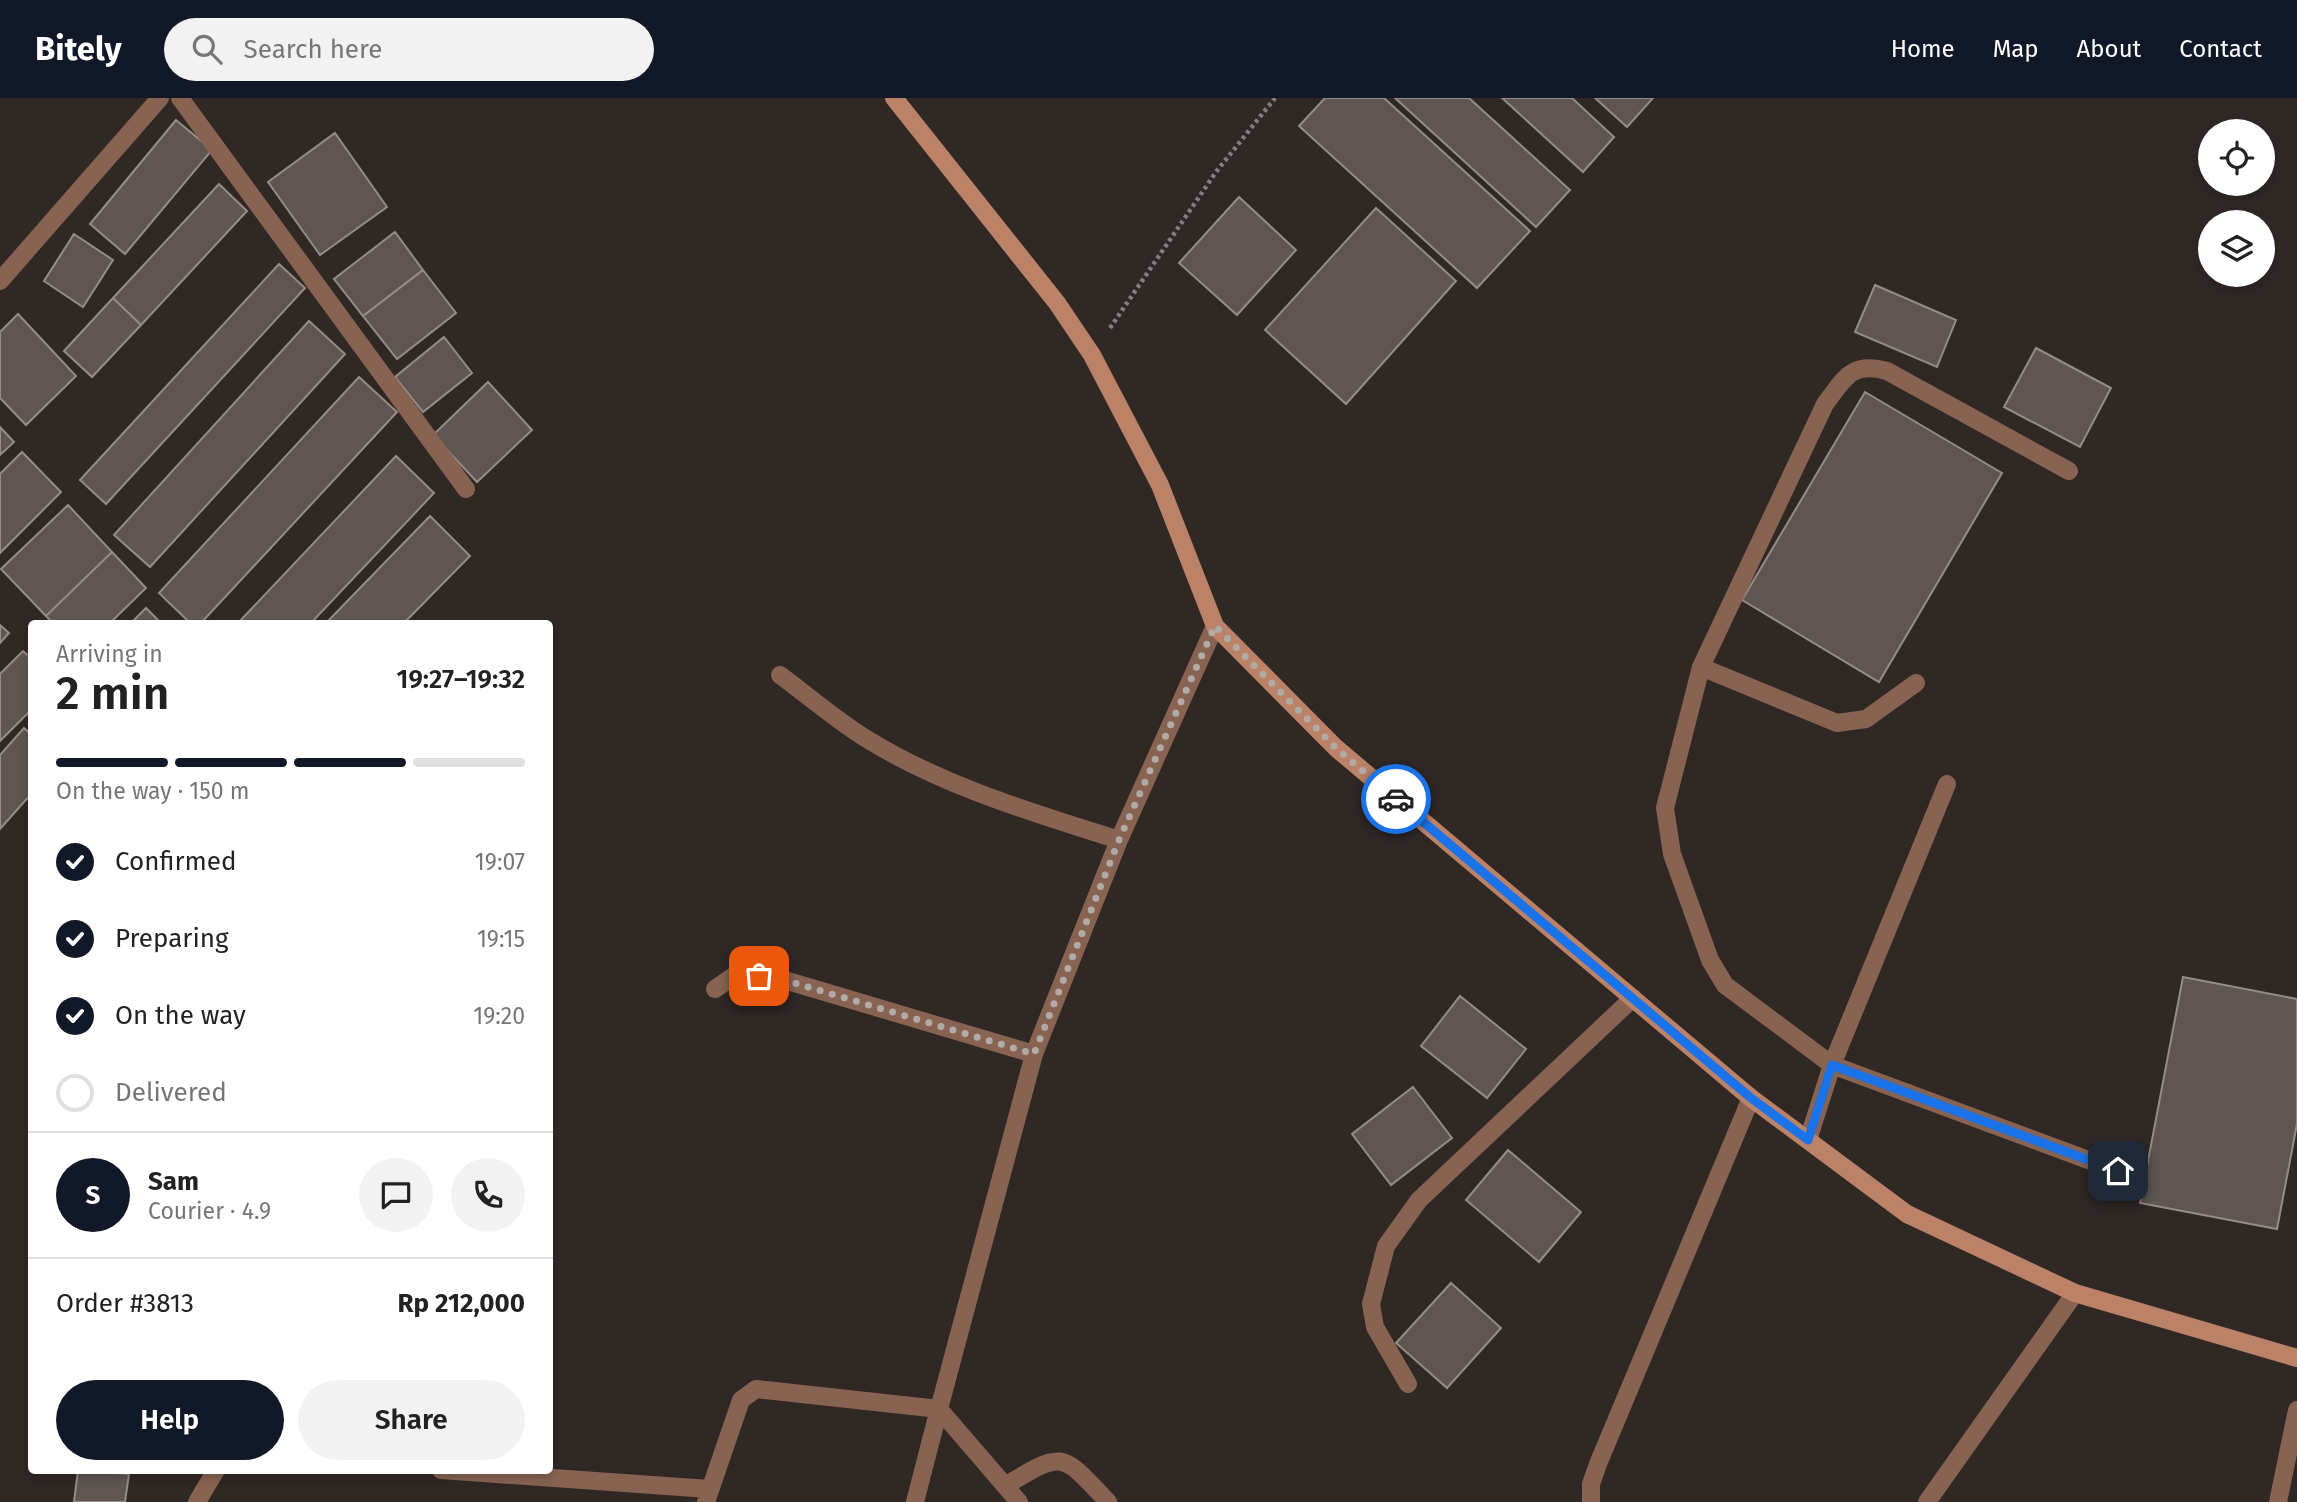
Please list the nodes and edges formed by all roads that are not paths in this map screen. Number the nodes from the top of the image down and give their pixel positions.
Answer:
1 (160, 98) edge
2 (180, 98) edge
3 (894, 98) edge
4 (0, 281) edge
5 (2069, 471) dead end
6 (466, 488) dead end
7 (1215, 626) junction
8 (1701, 667) junction
9 (780, 675) dead end
10 (1916, 683) dead end
11 (1947, 784) dead end
12 (1119, 840) junction
13 (715, 989) dead end
14 (1633, 998) junction
15 (1034, 1054) junction
16 (1832, 1065) junction
17 (1751, 1098) junction
18 (1808, 1140) junction
19 (2118, 1171) dead end
20 (2075, 1293) junction
21 (2297, 1358) edge
22 (1408, 1384) dead end
23 (939, 1409) junction
24 (2297, 1410) edge
25 (214, 1474) edge
26 (482, 1474) edge
27 (1004, 1486) junction
28 (708, 1496) edge
29 (197, 1502) edge
30 (915, 1502) edge
31 (1019, 1502) edge
32 (1108, 1502) edge
33 (1591, 1502) edge
34 (1927, 1502) edge
35 (2278, 1502) edge

1 - 4 street
2 - 6 street
3 - 7 street
5 - 8 street
7 - 12 street
7 - 14 street
8 - 10 street
8 - 16 street
9 - 12 street
11 - 16 street
12 - 15 street
13 - 15 street
14 - 17 street
14 - 22 street
15 - 23 street
16 - 18 street
16 - 19 street
17 - 18 street
17 - 33 street
18 - 20 street
20 - 21 street
20 - 34 street
23 - 27 street
23 - 28 street
23 - 30 street
24 - 35 street
25 - 29 street
26 - 28 street
27 - 31 street
27 - 32 street

